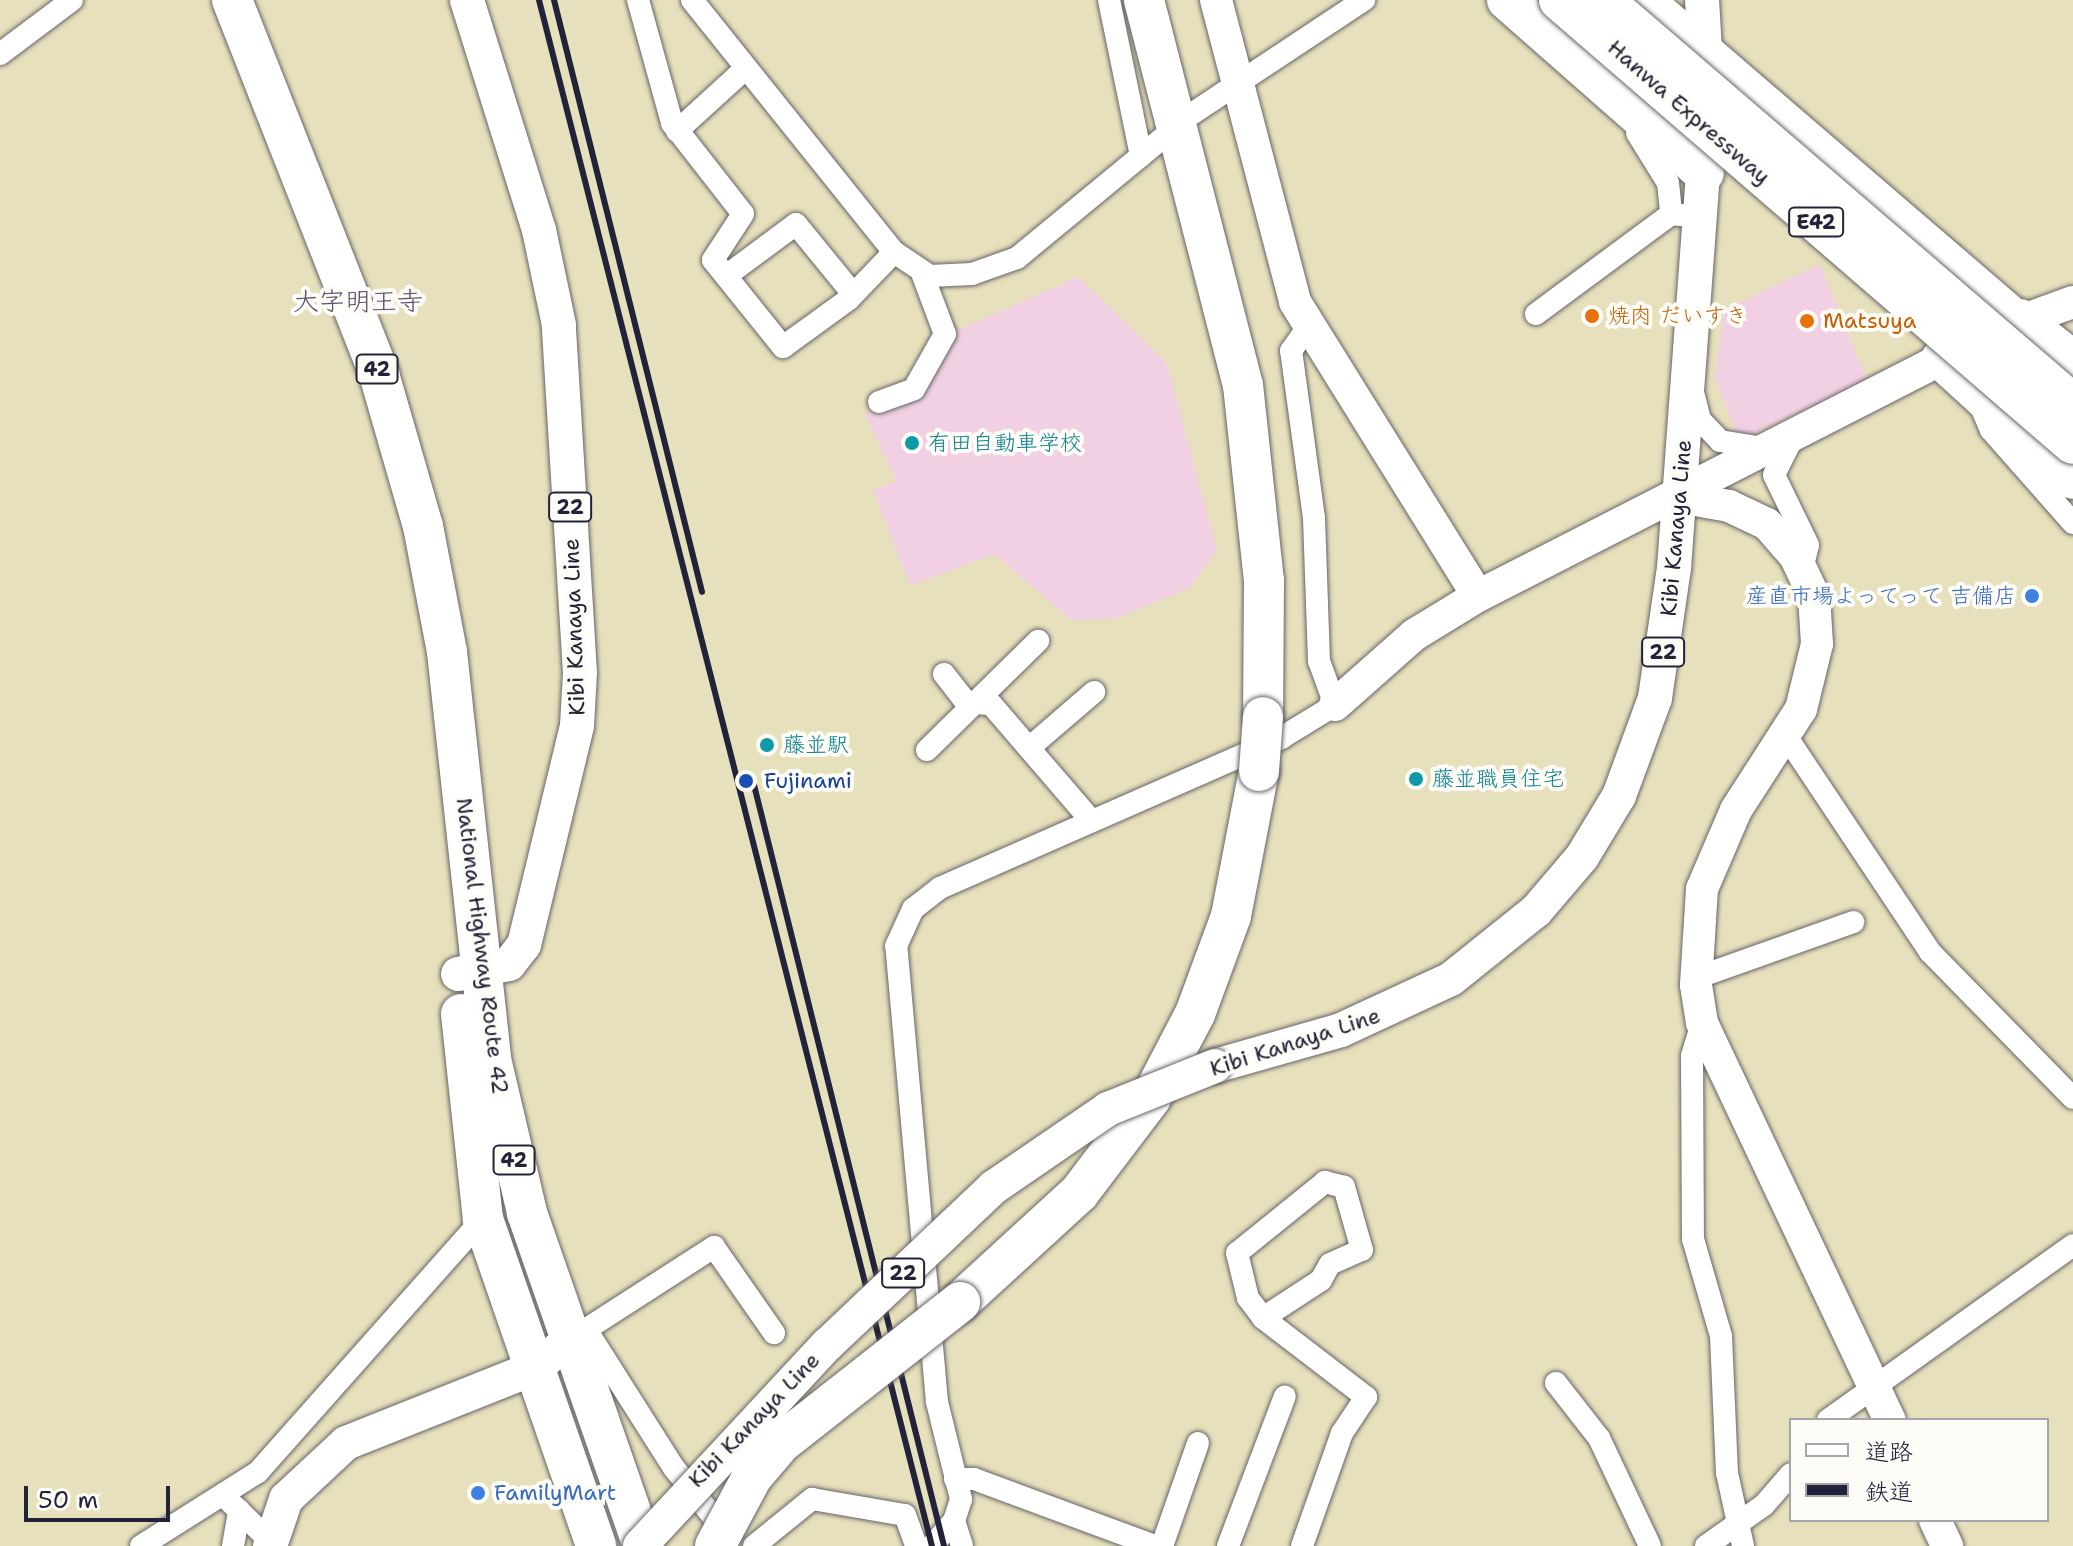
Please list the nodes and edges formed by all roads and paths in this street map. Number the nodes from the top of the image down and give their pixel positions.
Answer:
1 (72, 0) edge
2 (232, 0) edge
3 (467, 0) edge
4 (638, 0) edge
5 (692, 0) edge
6 (1109, 0) edge
7 (1216, 0) edge
8 (1364, 0) edge
9 (1486, 0) edge
10 (1603, 0) edge
11 (1649, 0) edge
12 (1702, 0) edge
13 (1148, 8) edge
14 (1533, 8) edge
15 (1708, 50) junction
16 (0, 54) edge
17 (746, 68) junction
18 (1234, 82) junction
19 (1190, 115) dead end
20 (677, 131) junction
21 (1165, 136) dead end
22 (1141, 156) junction
23 (1704, 173) junction
24 (1686, 216) junction
25 (894, 252) junction
26 (922, 273) junction
27 (726, 276) junction
28 (853, 294) junction
29 (2073, 302) edge
30 (1536, 314) dead end
31 (2020, 319) junction
32 (1307, 328) junction
33 (2073, 348) edge
34 (1690, 359) junction
35 (1941, 359) junction
36 (2073, 361) edge
37 (879, 402) dead end
38 (2073, 404) edge
39 (1802, 430) junction
40 (2073, 444) edge
41 (1769, 448) junction
42 (2073, 479) edge
43 (1679, 497) junction
44 (2073, 523) edge
45 (1802, 569) junction
46 (1478, 596) junction
47 (1038, 641) dead end
48 (944, 674) dead end
49 (1094, 692) dead end
50 (979, 703) junction
51 (1335, 705) junction
52 (1786, 736) junction
53 (1029, 748) junction
54 (927, 750) dead end
55 (1090, 819) junction
56 (1853, 922) dead end
57 (470, 973) junction
58 (1696, 978) junction
59 (1702, 1023) junction
60 (2073, 1098) edge
61 (483, 1219) junction
62 (2073, 1245) edge
63 (1263, 1318) junction
64 (774, 1333) dead end
65 (578, 1336) junction
66 (537, 1367) junction
67 (1556, 1383) dead end
68 (1874, 1385) junction
69 (1285, 1396) dead end
70 (1831, 1418) edge
71 (1889, 1418) edge
72 (1198, 1443) dead end
73 (1789, 1476) edge
74 (955, 1479) junction
75 (231, 1503) junction
76 (954, 1521) junction
77 (1936, 1522) edge
78 (1738, 1523) junction
79 (270, 1544) edge
80 (141, 1546) edge
81 (233, 1546) edge
82 (596, 1546) edge
83 (642, 1546) edge
84 (715, 1546) edge
85 (736, 1546) edge
86 (754, 1546) edge
87 (916, 1546) edge
88 (932, 1546) edge
89 (962, 1546) edge
90 (1155, 1546) edge
91 (1162, 1546) edge
92 (1228, 1546) edge
93 (1302, 1546) edge
94 (1650, 1546) edge
95 (1706, 1546) edge
96 (1743, 1546) edge
97 (1947, 1546) edge

1 - 16 street
2 - 57 highway, National Highway Route 42 / 42
3 - 57 main road, Kibi Kanaya Line / 22
4 - 20 street
5 - 17 street
6 - 22 street
7 - 18 street
8 - 18 street
9 - 24 street
10 - 38 highway, Hanwa Expressway / E42, bridge
11 - 15 street
12 - 15 main road, Kibi Kanaya Line / 22
13 - 84 highway, bridge
14 - 23 highway
14 - 40 highway, Hanwa Expressway / E42, bridge
15 - 23 main road, Kibi Kanaya Line / 22
15 - 31 street
17 - 20 street
17 - 25 street
18 - 19 street
18 - 32 street
20 - 27 street
21 - 22 street
22 - 26 street
23 - 24 main road, Kibi Kanaya Line / 22
24 - 30 street
24 - 34 main road, Kibi Kanaya Line / 22
25 - 26 street
25 - 28 street
26 - 37 street
27 - 28 street
27 - 28 street
29 - 31 street
31 - 33 street
31 - 35 street
31 - 36 highway
32 - 46 street
32 - 51 street
34 - 41 street
34 - 43 main road, Kibi Kanaya Line / 22
35 - 39 street
35 - 42 highway
35 - 44 street
39 - 41 street
39 - 45 street
41 - 43 street
43 - 45 street
43 - 46 street
43 - 83 main road, Kibi Kanaya Line / 22, bridge
45 - 52 street
46 - 51 street
47 - 50 street
48 - 50 street
49 - 53 street
50 - 53 street
50 - 54 street
51 - 55 street
52 - 58 street
52 - 60 street
53 - 55 street
55 - 74 street
56 - 58 street
57 - 61 highway, National Highway Route 42 / 42
57 - 65 highway, National Highway Route 42 / 42
58 - 59 street
59 - 68 street
59 - 78 street
61 - 66 highway, National Highway Route 42 / 42
61 - 75 street
62 - 68 street
63 - 63 street
63 - 93 street
64 - 65 street
65 - 66 main road
65 - 83 highway, National Highway Route 42 / 42
65 - 85 street
66 - 79 main road
66 - 82 highway, National Highway Route 42 / 42
67 - 94 street
68 - 70 street
68 - 71 street
69 - 92 street
72 - 91 street
73 - 78 street
74 - 76 street
74 - 90 street
75 - 79 street
75 - 80 street
75 - 81 street
76 - 88 street
76 - 89 street
77 - 97 street
78 - 95 street
78 - 96 street
86 - 87 street

